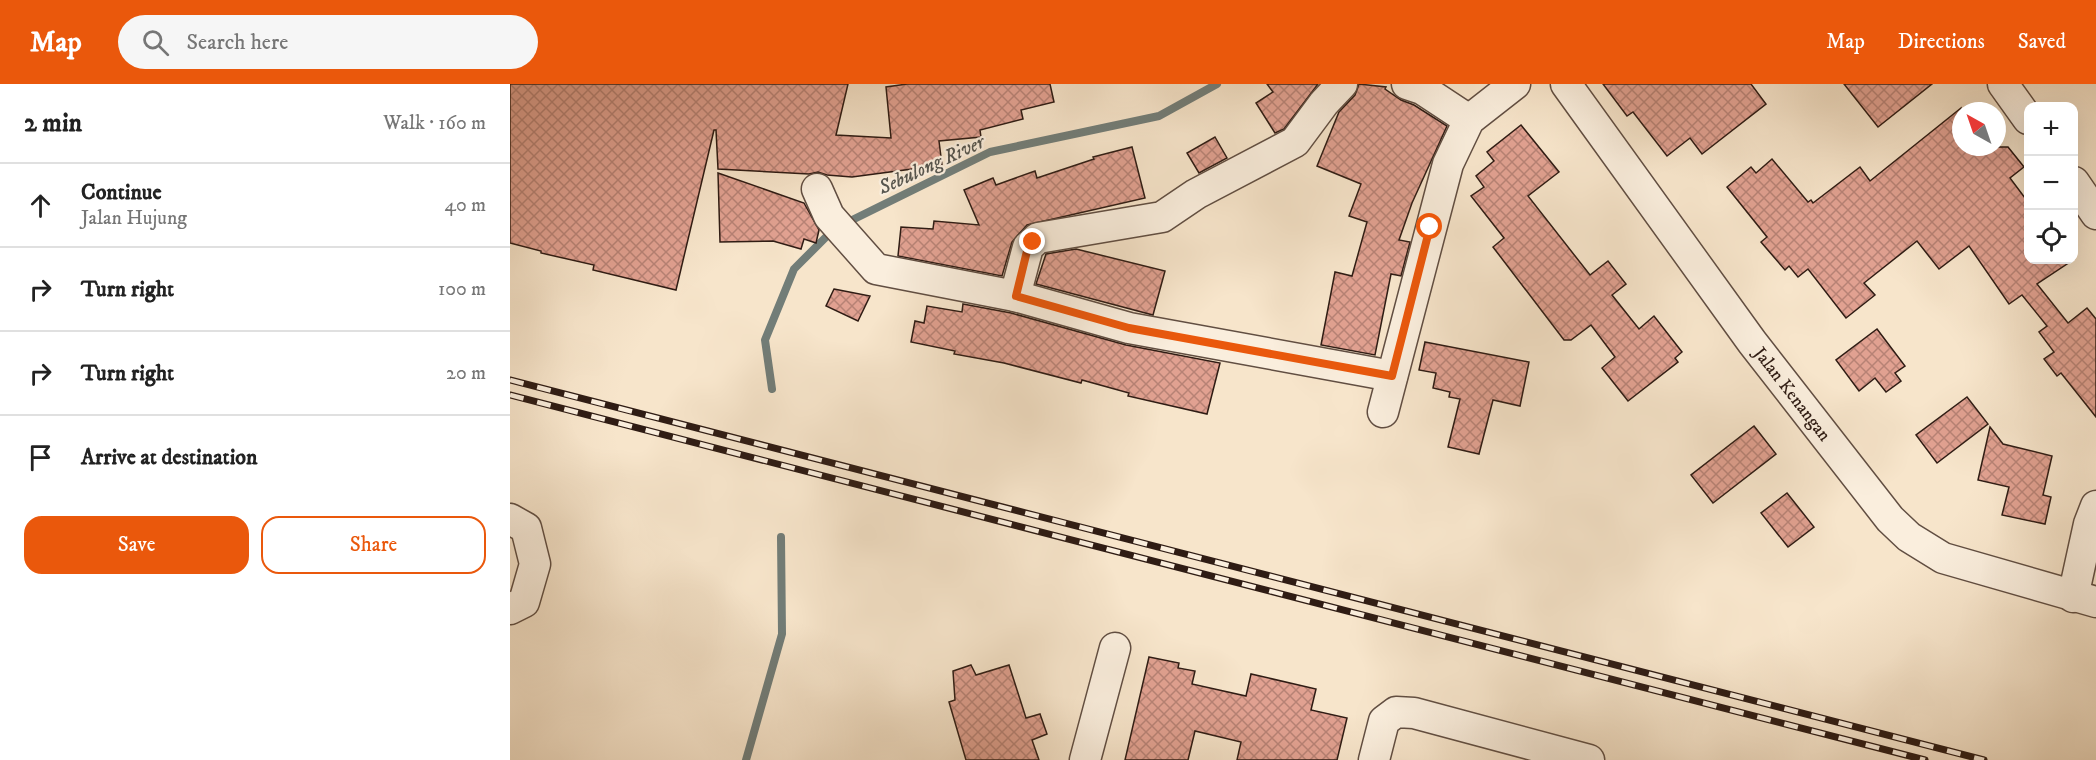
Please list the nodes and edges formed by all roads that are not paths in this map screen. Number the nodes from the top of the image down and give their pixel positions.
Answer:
1 (1342, 84) edge
2 (1407, 84) edge
3 (1515, 84) edge
4 (1566, 84) edge
5 (2003, 84) edge
6 (2024, 113) edge
7 (1469, 120) junction
8 (817, 189) dead end
9 (2078, 189) edge
10 (2096, 214) edge
11 (1016, 296) junction
12 (1392, 376) junction
13 (1383, 412) dead end
14 (2096, 506) edge
15 (510, 519) edge
16 (2085, 592) edge
17 (510, 609) edge
18 (1115, 648) dead end
19 (1085, 760) edge
20 (1374, 760) edge
21 (1589, 760) edge

1 - 11 street
2 - 7 street
3 - 7 street
4 - 16 street, Jalan Kenangan
5 - 6 street
7 - 12 street
8 - 11 street
9 - 10 street
11 - 12 street
12 - 13 street
14 - 16 street
15 - 17 street
18 - 19 street
20 - 21 street

